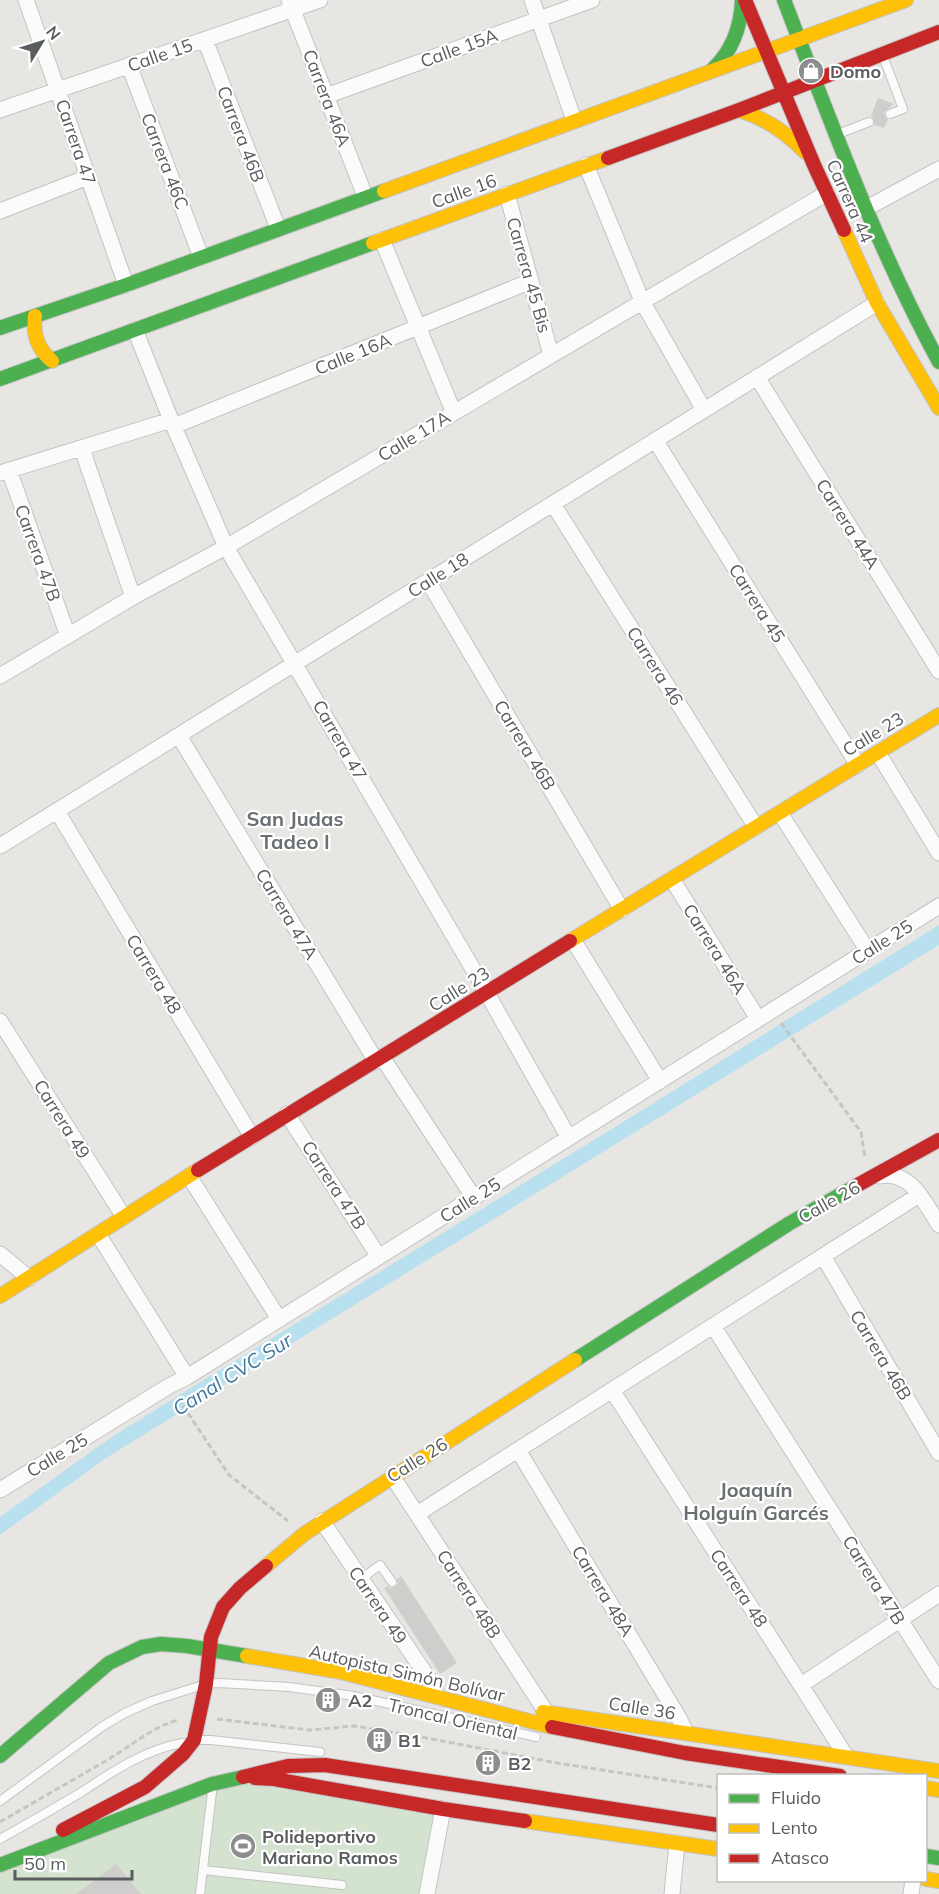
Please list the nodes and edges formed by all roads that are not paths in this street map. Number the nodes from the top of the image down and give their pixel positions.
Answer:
1 (26, 0) edge
2 (320, 0) edge
3 (532, 0) edge
4 (592, 0) edge
5 (744, 0) edge
6 (784, 0) edge
7 (906, 0) edge
8 (290, 5) edge
9 (539, 20) junction
10 (939, 32) edge
11 (799, 38) junction
12 (205, 40) junction
13 (766, 50) junction
14 (882, 54) junction
15 (129, 65) junction
16 (712, 69) junction
17 (815, 80) junction
18 (58, 90) junction
19 (784, 92) junction
20 (326, 96) junction
21 (0, 110) edge
22 (739, 110) junction
23 (890, 114) dead end
24 (574, 120) junction
25 (869, 122) dead end
26 (836, 134) junction
27 (586, 165) junction
28 (814, 165) junction
29 (939, 168) edge
30 (88, 177) junction
31 (827, 193) junction
32 (507, 194) junction
33 (365, 196) junction
34 (865, 209) junction
35 (0, 210) edge
36 (278, 228) junction
37 (382, 240) junction
38 (201, 257) junction
39 (531, 281) junction
40 (126, 285) junction
41 (642, 301) junction
42 (877, 303) junction
43 (35, 316) junction
44 (15, 323) junction
45 (419, 327) junction
46 (0, 328) edge
47 (135, 330) junction
48 (933, 340) edge
49 (551, 355) junction
50 (52, 361) junction
51 (939, 362) edge
52 (32, 368) junction
53 (757, 377) junction
54 (0, 379) edge
55 (939, 408) edge
56 (704, 410) junction
57 (454, 413) junction
58 (173, 423) junction
59 (655, 440) junction
60 (82, 449) junction
61 (4, 472) edge
62 (553, 504) junction
63 (226, 547) junction
64 (428, 581) junction
65 (133, 597) junction
66 (68, 636) junction
67 (296, 663) junction
68 (939, 671) edge
69 (0, 676) edge
70 (939, 715) edge
71 (179, 736) junction
72 (878, 753) junction
73 (858, 765) junction
74 (57, 811) junction
75 (780, 813) junction
76 (756, 827) junction
77 (0, 846) edge
78 (939, 853) edge
79 (672, 879) junction
80 (939, 906) edge
81 (622, 910) junction
82 (573, 940) junction
83 (868, 951) junction
84 (487, 993) junction
85 (759, 1019) junction
86 (0, 1021) edge
87 (379, 1059) junction
88 (660, 1081) junction
89 (287, 1114) junction
90 (252, 1137) junction
91 (569, 1138) junction
92 (939, 1140) edge
93 (189, 1176) junction
94 (869, 1180) junction
95 (919, 1195) junction
96 (474, 1197) junction
97 (124, 1217) junction
98 (939, 1225) edge
99 (98, 1234) junction
100 (0, 1254) edge
101 (823, 1256) junction
102 (380, 1257) junction
103 (29, 1278) junction
104 (0, 1296) edge
105 (279, 1319) junction
106 (713, 1326) junction
107 (187, 1377) junction
108 (612, 1390) junction
109 (518, 1450) junction
110 (939, 1453) edge
111 (392, 1476) junction
112 (0, 1490) edge
113 (417, 1514) junction
114 (322, 1521) junction
115 (361, 1579) junction
116 (392, 1582) dead end
117 (939, 1594) edge
118 (900, 1620) junction
119 (172, 1645) junction
120 (209, 1650) junction
121 (341, 1672) junction
122 (939, 1681) edge
123 (206, 1684) junction
124 (801, 1685) junction
125 (435, 1688) junction
126 (546, 1712) junction
127 (686, 1733) junction
128 (541, 1738) dead end
129 (194, 1740) junction
130 (326, 1753) dead end
131 (0, 1756) edge
132 (846, 1756) junction
133 (939, 1771) edge
134 (827, 1774) edge
135 (245, 1778) junction
136 (212, 1784) junction
137 (0, 1801) edge
138 (443, 1809) junction
139 (717, 1825) edge
140 (0, 1839) edge
141 (677, 1843) junction
142 (717, 1849) edge
143 (0, 1864) edge
144 (203, 1870) junction
145 (342, 1885) dead end
146 (200, 1894) edge
147 (427, 1894) edge
148 (672, 1894) edge

1 - 18 street, Carrera 47
2 - 8 street, Calle 15
3 - 9 street
4 - 9 street, Calle 15A
5 - 13 main road, Carrera 44
5 - 16 main road
6 - 11 main road, Carrera 44
7 - 11 main road, Calle 16
8 - 12 street, Calle 15
8 - 20 street, Carrera 46A
9 - 20 street, Calle 15A
9 - 24 street
10 - 14 main road, Calle 16
11 - 13 main road, Calle 16
11 - 17 main road, Carrera 44
12 - 15 street, Calle 15
12 - 36 street, Carrera 46B
13 - 16 main road, Calle 16
13 - 19 main road, Carrera 44
14 - 17 main road, Calle 16
14 - 23 lane
15 - 18 street, Calle 15
15 - 38 street, Carrera 46C
16 - 24 main road, Calle 16
17 - 19 main road, Calle 16
17 - 26 main road, Carrera 44
18 - 21 street, Calle 15
18 - 30 street, Carrera 47
19 - 22 main road, Calle 16
19 - 28 main road, Carrera 44
20 - 33 street, Carrera 46A
22 - 27 main road, Calle 16
22 - 28 main road
24 - 33 main road, Calle 16
25 - 26 lane
26 - 34 main road, Carrera 44
27 - 32 main road, Calle 16
27 - 41 street
28 - 31 main road, Carrera 44
29 - 34 street
30 - 35 street
30 - 40 street, Carrera 47
31 - 41 street, Calle 17A
31 - 42 main road, Carrera 44
32 - 37 main road, Calle 16
32 - 39 street, Carrera 45 Bis
33 - 36 main road, Calle 16
34 - 48 main road, Carrera 44
36 - 38 main road, Calle 16
37 - 45 street
37 - 47 main road, Calle 16
38 - 40 main road, Calle 16
39 - 45 street, Calle 16A
39 - 49 street, Carrera 45 Bis
40 - 43 main road, Calle 16
41 - 49 street, Calle 17A
41 - 56 street
42 - 53 street, Calle 18
42 - 55 main road, Carrera 44
43 - 44 main road, Calle 16
43 - 50 main road
44 - 46 main road, Calle 16
44 - 52 main road
45 - 57 street
45 - 58 street, Calle 16A
47 - 50 main road, Calle 16
47 - 58 street, Carrera 47
48 - 51 main road, Carrera 44
49 - 57 street, Calle 17A
50 - 52 main road, Calle 16
52 - 54 main road, Calle 16
53 - 56 street, Calle 18
53 - 68 street, Carrera 44A
56 - 59 street, Calle 18
57 - 63 street, Calle 17A
58 - 60 street, Calle 16A
58 - 63 street, Carrera 47
59 - 62 street, Calle 18
59 - 73 street, Carrera 45
60 - 61 street, Calle 16A
60 - 65 street
61 - 66 street, Carrera 47B
62 - 64 street, Calle 18
62 - 76 street, Carrera 46
63 - 65 street, Calle 17A
63 - 67 street, Carrera 47
64 - 67 street, Calle 18
64 - 81 street, Carrera 46B
65 - 66 street, Calle 17A
66 - 69 street, Calle 17A
67 - 71 street, Calle 18
67 - 84 street, Carrera 47
70 - 72 main road, Calle 23
71 - 74 street, Calle 18
71 - 87 street, Carrera 47A
72 - 73 main road, Calle 23
72 - 78 street
73 - 75 main road, Calle 23
74 - 77 street, Calle 18
74 - 90 street, Carrera 48
75 - 76 main road, Calle 23
75 - 83 street
76 - 79 main road, Calle 23
79 - 81 main road, Calle 23
79 - 85 street, Carrera 46A
80 - 83 street, Calle 25
81 - 82 main road, Calle 23
82 - 84 main road, Calle 23
82 - 88 street
83 - 85 street, Calle 25
84 - 87 main road, Calle 23
84 - 91 street, Carrera 47
85 - 88 street, Calle 25
86 - 97 street, Carrera 49
87 - 89 main road, Calle 23
87 - 96 street, Carrera 47A
88 - 91 street, Calle 25
89 - 90 main road, Calle 23
89 - 102 street, Carrera 47B
90 - 93 main road, Calle 23
91 - 96 street, Calle 25
92 - 94 main road, Calle 26
93 - 97 main road, Calle 23
93 - 105 street
94 - 95 street
94 - 111 main road, Calle 26
95 - 98 street
95 - 101 street
96 - 102 street, Calle 25
97 - 99 main road, Calle 23
99 - 103 main road, Calle 23
99 - 107 street
100 - 103 street
101 - 106 street
101 - 110 street, Carrera 46B
102 - 105 street, Calle 25
103 - 104 main road, Calle 23
105 - 107 street, Calle 25
106 - 108 street
106 - 118 street, Carrera 47B
107 - 112 street, Calle 25
108 - 109 street
108 - 124 street, Carrera 48
109 - 113 street
109 - 127 street, Carrera 48A
111 - 113 street, Carrera 48B
111 - 114 main road, Calle 26
113 - 126 street, Carrera 48B
114 - 115 street, Carrera 49
114 - 120 main road, Calle 26
115 - 116 lane
115 - 125 street, Carrera 49
117 - 118 street
118 - 122 street, Carrera 47B
118 - 124 street
119 - 120 main road, Autopista Simón Bolívar
119 - 123 main road
119 - 131 main road, Autopista Simón Bolívar
120 - 121 main road, Autopista Simón Bolívar
120 - 123 main road, Calle 26
121 - 125 main road, Calle 36
121 - 134 main road, Autopista Simón Bolívar
123 - 128 lane, Troncal Oriental
123 - 129 main road, Calle 26
123 - 137 lane, Troncal Oriental
124 - 132 street, Carrera 48
125 - 126 main road, Calle 36
126 - 127 main road, Calle 36
127 - 132 main road, Calle 36
129 - 130 lane
129 - 140 lane
129 - 143 main road
132 - 133 main road, Calle 36
135 - 136 main road
135 - 138 main road
135 - 139 main road
136 - 143 main road
136 - 144 lane
138 - 141 main road
138 - 147 street
141 - 142 main road
141 - 148 street
144 - 145 lane
144 - 146 lane

